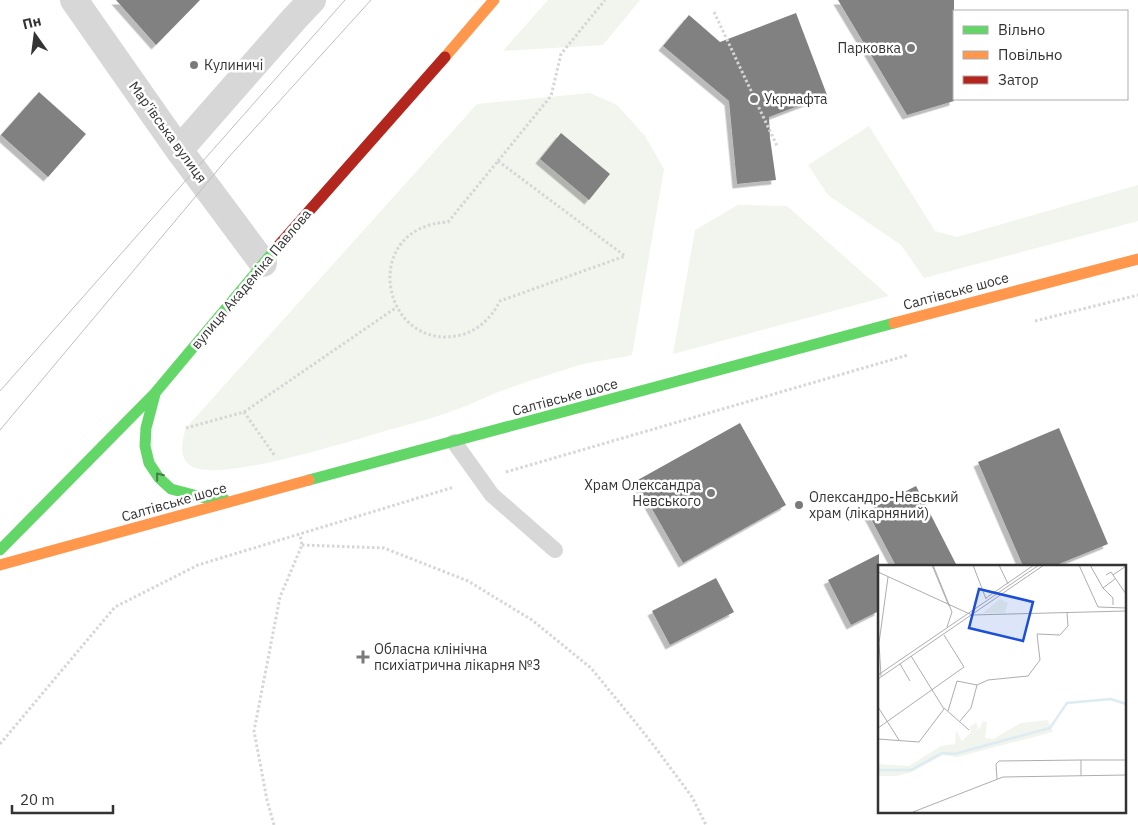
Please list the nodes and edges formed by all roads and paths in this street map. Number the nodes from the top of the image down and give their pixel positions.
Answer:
1 (74, 0) edge
2 (312, 0) edge
3 (494, 0) edge
4 (605, 0) edge
5 (714, 12) dead end
6 (777, 146) dead end
7 (179, 150) junction
8 (498, 161) junction
9 (1138, 259) edge
10 (263, 263) junction
11 (1138, 295) edge
12 (397, 308) junction
13 (1034, 321) dead end
14 (912, 354) dead end
15 (155, 393) junction
16 (244, 412) junction
17 (186, 428) dead end
18 (454, 442) junction
19 (278, 460) dead end
20 (480, 480) junction
21 (235, 500) junction
22 (300, 534) junction
23 (302, 544) junction
24 (0, 550) edge
25 (555, 550) dead end
26 (0, 566) edge
27 (0, 744) edge
28 (274, 825) edge
29 (706, 825) edge

1 - 7 street, Мар'ївська вулиця
2 - 7 street
3 - 10 main road, вулиця Академіка Павлова
4 - 8 path
5 - 6 path
7 - 10 street, Мар'ївська вулиця
8 - 12 path
8 - 12 path
9 - 18 main road, Салтівське шосе
10 - 15 main road, вулиця Академіка Павлова
11 - 13 path
12 - 16 path
14 - 20 path
21 -> 15 main road
15 - 24 main road, вулиця Академіка Павлова
16 - 17 path
16 - 19 path
18 - 20 lane
18 - 21 main road, Салтівське шосе
20 - 22 path
20 - 25 lane
21 - 26 main road, Салтівське шосе
22 - 23 path
22 - 27 path
23 - 28 path
23 - 29 path

